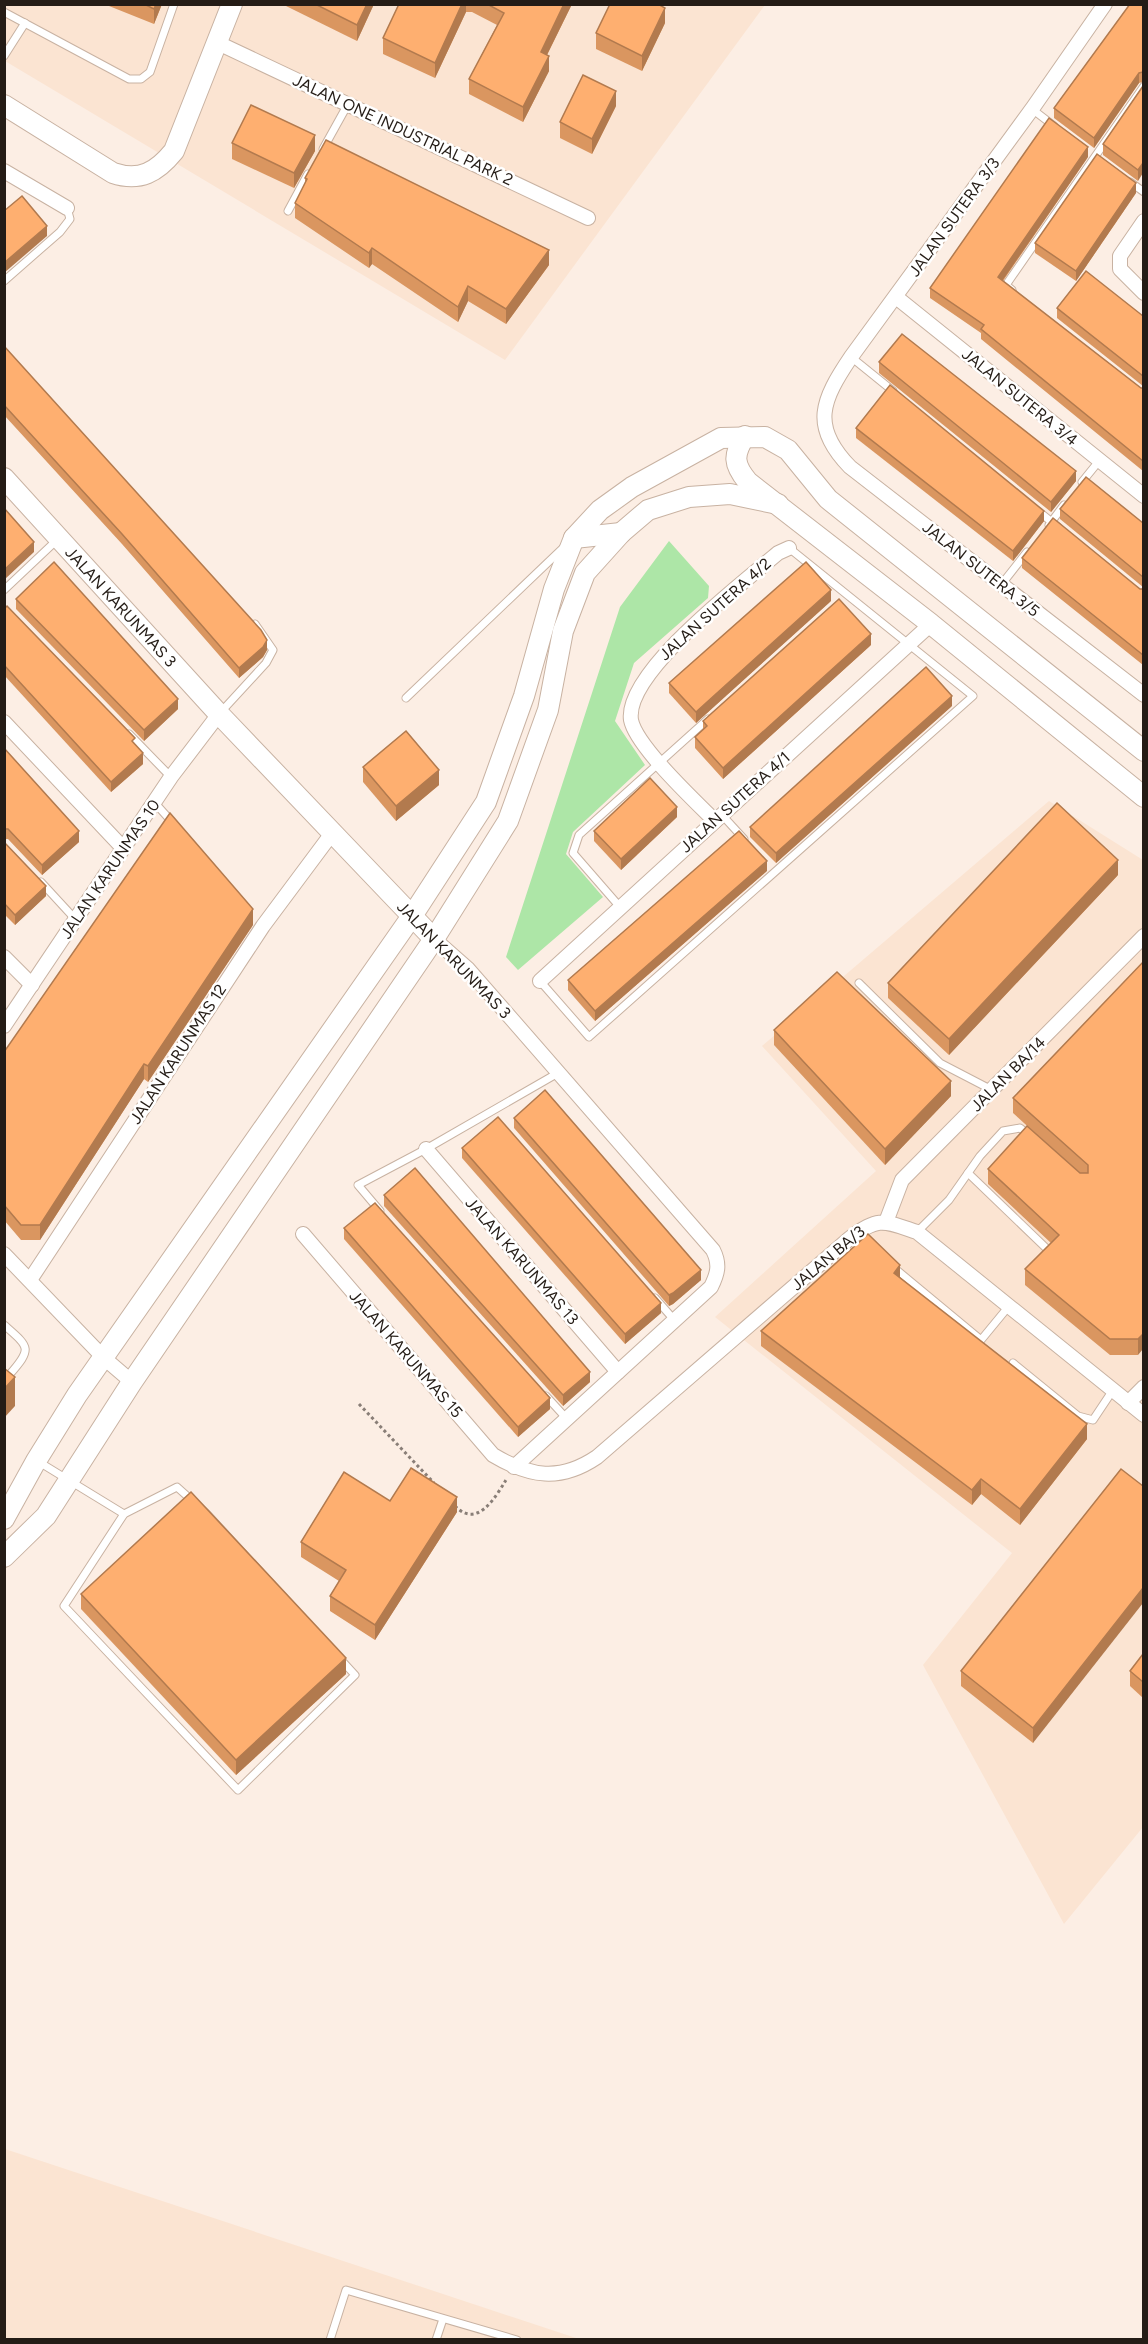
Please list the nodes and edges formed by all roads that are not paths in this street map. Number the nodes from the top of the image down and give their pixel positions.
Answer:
1 (174, 4) edge
2 (232, 4) edge
3 (1104, 4) edge
4 (4, 12) edge
5 (25, 23) junction
6 (218, 43) junction
7 (4, 56) edge
8 (1143, 86) edge
9 (348, 104) junction
10 (4, 105) edge
11 (1032, 109) junction
12 (1059, 129) edge
13 (1086, 150) edge
14 (321, 153) edge
15 (1095, 156) junction
16 (315, 162) edge
17 (1103, 162) edge
18 (4, 171) edge
19 (1119, 174) edge
20 (1143, 192) edge
21 (67, 208) joint
22 (288, 211) dead end
23 (588, 218) dead end
24 (1143, 221) edge
25 (4, 281) edge
26 (1016, 292) edge
27 (1143, 293) edge
28 (896, 297) junction
29 (851, 357) junction
30 (897, 394) edge
31 (827, 435) joint
32 (745, 436) junction
33 (1099, 461) junction
34 (4, 478) edge
35 (1079, 487) edge
36 (1072, 496) edge
37 (1143, 496) edge
38 (778, 504) junction
39 (1033, 507) edge
40 (1051, 522) junction
41 (1060, 529) edge
42 (1044, 531) edge
43 (621, 533) junction
44 (60, 538) junction
45 (574, 538) junction
46 (789, 548) joint
47 (1030, 549) edge
48 (1001, 585) junction
49 (4, 590) edge
50 (846, 595) junction
51 (838, 603) edge
52 (249, 616) edge
53 (931, 624) junction
54 (908, 644) junction
55 (1143, 695) edge
56 (406, 698) dead end
57 (219, 714) junction
58 (713, 715) edge
59 (4, 722) edge
60 (121, 725) edge
61 (1143, 751) edge
62 (660, 763) junction
63 (171, 777) junction
64 (1143, 797) edge
65 (155, 803) junction
66 (718, 818) junction
67 (178, 829) edge
68 (333, 832) junction
69 (752, 847) edge
70 (123, 848) junction
71 (767, 863) edge
72 (775, 871) junction
73 (37, 877) edge
74 (620, 907) junction
75 (412, 916) junction
76 (77, 920) junction
77 (1143, 936) edge
78 (434, 939) junction
79 (4, 957) edge
80 (540, 981) joint
81 (859, 983) dead end
82 (32, 985) junction
83 (4, 1026) edge
84 (558, 1073) junction
85 (992, 1090) junction
86 (492, 1111) junction
87 (500, 1120) edge
88 (1036, 1142) edge
89 (426, 1149) junction
90 (968, 1173) junction
91 (388, 1220) edge
92 (886, 1222) junction
93 (917, 1232) junction
94 (303, 1234) dead end
95 (1046, 1248) edge
96 (4, 1254) edge
97 (886, 1262) edge
98 (30, 1280) junction
99 (653, 1296) edge
100 (1009, 1306) junction
101 (676, 1322) junction
102 (4, 1325) edge
103 (104, 1358) junction
104 (1013, 1363) edge
105 (618, 1372) junction
106 (4, 1375) edge
107 (132, 1382) junction
108 (1143, 1387) edge
109 (1113, 1390) junction
110 (543, 1393) edge
111 (1128, 1403) junction
112 (1143, 1415) edge
113 (567, 1419) junction
114 (36, 1461) junction
115 (514, 1467) junction
116 (69, 1482) junction
117 (124, 1514) junction
118 (4, 1519) edge
119 (4, 1557) edge
120 (443, 2319) junction
121 (330, 2340) edge
122 (436, 2340) edge
123 (517, 2340) edge

1 - 5 lane
2 - 6 street
3 - 11 street, JALAN SUTERA 3/3
4 - 5 lane
5 - 7 lane
6 - 9 street, JALAN ONE INDUSTRIAL PARK 2
6 - 10 street
8 - 15 lane
9 - 14 lane
9 - 23 street, JALAN ONE INDUSTRIAL PARK 2
11 - 12 lane
11 - 28 street, JALAN SUTERA 3/3
13 - 15 lane
15 - 17 lane
15 - 26 lane
16 - 22 lane
18 - 21 street
19 - 20 lane
21 - 25 lane
24 - 27 street
28 - 29 street, JALAN SUTERA 3/3
28 - 33 street, JALAN SUTERA 3/4
29 - 30 lane
29 - 31 street, JALAN SUTERA 3/3
31 - 48 street, JALAN SUTERA 3/5
32 - 38 street
32 - 45 street
32 - 61 street
33 - 35 lane
33 - 37 street, JALAN SUTERA 3/4
34 - 44 street, JALAN KARUNMAS 3
36 - 40 lane
38 - 43 street
38 - 53 street
39 - 40 lane
40 - 41 lane
40 - 42 lane
43 - 45 street
43 - 78 street
44 - 49 lane
44 - 57 street, JALAN KARUNMAS 3
45 - 56 lane
45 - 75 street
46 - 50 lane
46 - 62 street, JALAN SUTERA 4/2
47 - 48 lane
48 - 55 street, JALAN SUTERA 3/5
50 - 51 lane
50 - 54 lane
52 - 57 lane
53 - 54 street, JALAN SUTERA 4/1
53 - 64 street
54 - 66 street, JALAN SUTERA 4/1
54 - 72 lane
57 - 63 street, JALAN KARUNMAS 10
57 - 68 street, JALAN KARUNMAS 3
58 - 62 lane
59 - 70 street
60 - 63 lane
62 - 66 street, JALAN SUTERA 4/2
62 - 74 lane
63 - 65 street, JALAN KARUNMAS 10
65 - 67 lane
65 - 70 street, JALAN KARUNMAS 10
66 - 69 lane
66 - 74 street, JALAN SUTERA 4/1
68 - 75 street, JALAN KARUNMAS 3
68 - 98 street, JALAN KARUNMAS 12
70 - 76 street, JALAN KARUNMAS 10
71 - 72 lane
72 - 80 lane
73 - 76 lane
74 - 80 street, JALAN SUTERA 4/1
75 - 78 street, JALAN KARUNMAS 3
75 - 103 street
76 - 82 street, JALAN KARUNMAS 10
77 - 85 street, JALAN BA/14
78 - 84 street, JALAN KARUNMAS 3
78 - 107 street
79 - 82 street
81 - 85 lane
82 - 83 street, JALAN KARUNMAS 10
84 - 86 lane
84 - 101 street, JALAN KARUNMAS 3
85 - 92 street, JALAN BA/14
86 - 87 lane
86 - 89 lane
88 - 90 lane
89 - 91 lane
89 - 105 street, JALAN KARUNMAS 13
90 - 93 lane
90 - 95 lane
92 - 93 street, JALAN BA/3
92 - 115 street, JALAN BA/3
93 - 100 street, JALAN BA/3
94 - 115 street, JALAN KARUNMAS 15
96 - 98 street
97 - 100 lane
98 - 103 street
99 - 101 lane
100 - 109 street, JALAN BA/3
101 - 105 street, JALAN KARUNMAS 3
102 - 106 lane
103 - 107 street
103 - 114 street
104 - 109 lane
105 - 113 street, JALAN KARUNMAS 3
107 - 116 street
108 - 111 street
109 - 111 street, JALAN BA/3
110 - 113 lane
111 - 112 street, JALAN BA/3
113 - 115 street, JALAN KARUNMAS 3
114 - 116 lane
114 - 118 street
116 - 117 lane
116 - 119 street
117 - 117 lane
120 - 121 lane
120 - 122 lane
120 - 123 lane

